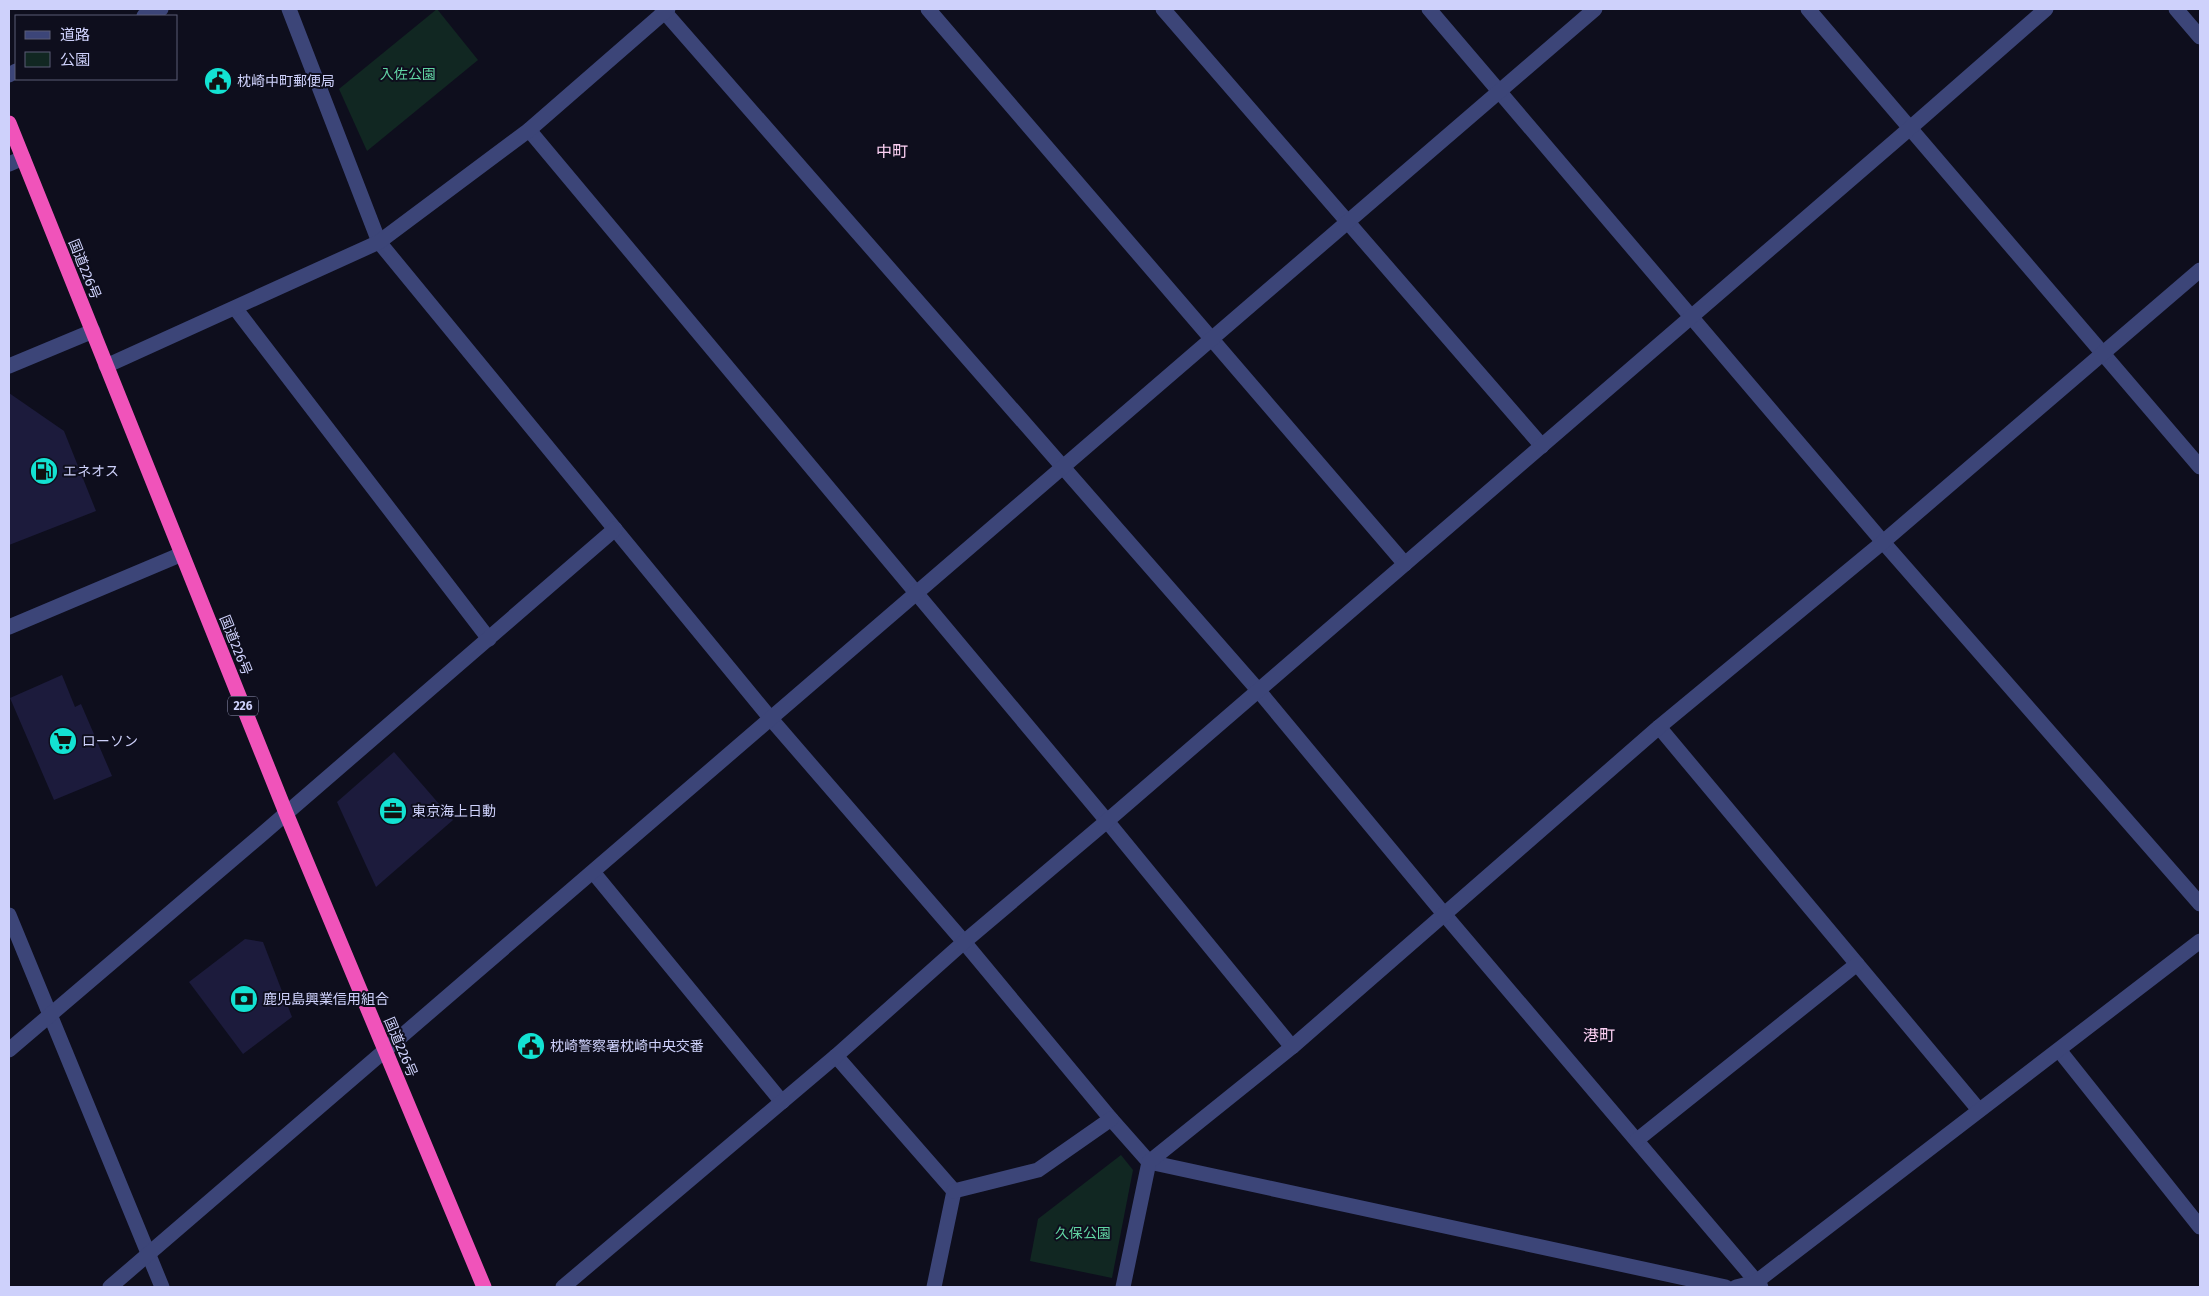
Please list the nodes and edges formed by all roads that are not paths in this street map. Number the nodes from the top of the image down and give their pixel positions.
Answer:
1 (161, 9) edge
2 (288, 9) edge
3 (928, 9) edge
4 (1163, 9) edge
5 (1429, 9) edge
6 (1594, 9) edge
7 (1808, 9) edge
8 (2046, 9) edge
9 (2176, 9) edge
10 (665, 10) edge
11 (146, 15) edge
12 (2200, 37) edge
13 (1500, 91) junction
14 (9, 123) edge
15 (1909, 129) junction
16 (529, 130) junction
17 (16, 161) edge
18 (1347, 222) junction
19 (379, 242) junction
20 (2200, 270) edge
21 (235, 308) junction
22 (1692, 317) junction
23 (92, 331) junction
24 (1212, 339) junction
25 (2103, 354) junction
26 (9, 366) edge
27 (106, 366) junction
28 (1542, 446) junction
29 (1063, 467) junction
30 (2200, 467) edge
31 (615, 529) junction
32 (1883, 542) junction
33 (182, 554) junction
34 (1405, 564) junction
35 (915, 594) junction
36 (9, 627) edge
37 (489, 639) junction
38 (1258, 690) junction
39 (771, 719) junction
40 (1659, 727) junction
41 (286, 813) junction
42 (1107, 821) junction
43 (594, 872) junction
44 (2200, 904) edge
45 (1444, 914) junction
46 (9, 915) edge
47 (2200, 941) edge
48 (964, 942) junction
49 (1857, 964) junction
50 (50, 1016) junction
51 (1292, 1047) junction
52 (9, 1050) edge
53 (2059, 1050) junction
54 (385, 1052) junction
55 (836, 1056) junction
56 (782, 1102) junction
57 (1979, 1110) junction
58 (1111, 1119) junction
59 (1636, 1140) junction
60 (1149, 1162) junction
61 (954, 1191) junction
62 (2200, 1228) edge
63 (148, 1254) junction
64 (1689, 1283) edge
65 (1758, 1284) edge
66 (110, 1287) edge
67 (162, 1287) edge
68 (484, 1287) edge
69 (564, 1287) edge
70 (934, 1287) edge
71 (1123, 1287) edge
72 (1726, 1287) edge
73 (1736, 1287) edge

1 - 11 street
2 - 19 street
3 - 24 street
4 - 18 street
5 - 13 street
6 - 13 street
7 - 15 street
8 - 15 street
9 - 12 street
10 - 16 street
10 - 29 street
13 - 18 street
13 - 22 street
14 - 17 highway, 国道226号 / 226
15 - 22 street
15 - 25 street
16 - 19 street
16 - 35 street
17 - 23 highway, 国道226号 / 226
18 - 24 street
18 - 28 street
19 - 21 street
19 - 31 street
20 - 25 street
21 - 27 street
21 - 37 street
22 - 28 street
22 - 32 street
23 - 26 street
23 - 27 highway, 国道226号 / 226
24 - 29 street
24 - 34 street
25 - 30 street
25 - 32 street
27 - 33 highway, 国道226号 / 226
28 - 34 street
29 - 35 street
29 - 38 street
31 - 37 street
31 - 39 street
32 - 40 street
32 - 44 street
33 - 36 street
33 - 41 highway, 国道226号 / 226
34 - 38 street
35 - 39 street
35 - 42 street
37 - 41 street
38 - 42 street
38 - 45 street
39 - 43 street
39 - 48 street
40 - 45 street
40 - 49 street
41 - 50 street
41 - 54 highway, 国道226号 / 226
42 - 48 street
42 - 51 street
43 - 54 street
43 - 56 street
45 - 51 street
45 - 59 street
46 - 50 street
47 - 53 street
48 - 55 street
48 - 58 street
49 - 57 street
49 - 59 street
50 - 52 street
50 - 63 street
51 - 60 street
53 - 57 street
53 - 62 street
54 - 63 street
54 - 68 highway, 国道226号 / 226
55 - 56 street
55 - 61 street
56 - 69 street
57 - 65 street
58 - 60 street
58 - 61 street
59 - 65 street
60 - 64 street
60 - 71 street
61 - 70 street
63 - 66 street
63 - 67 street
64 - 72 street
65 - 73 street

